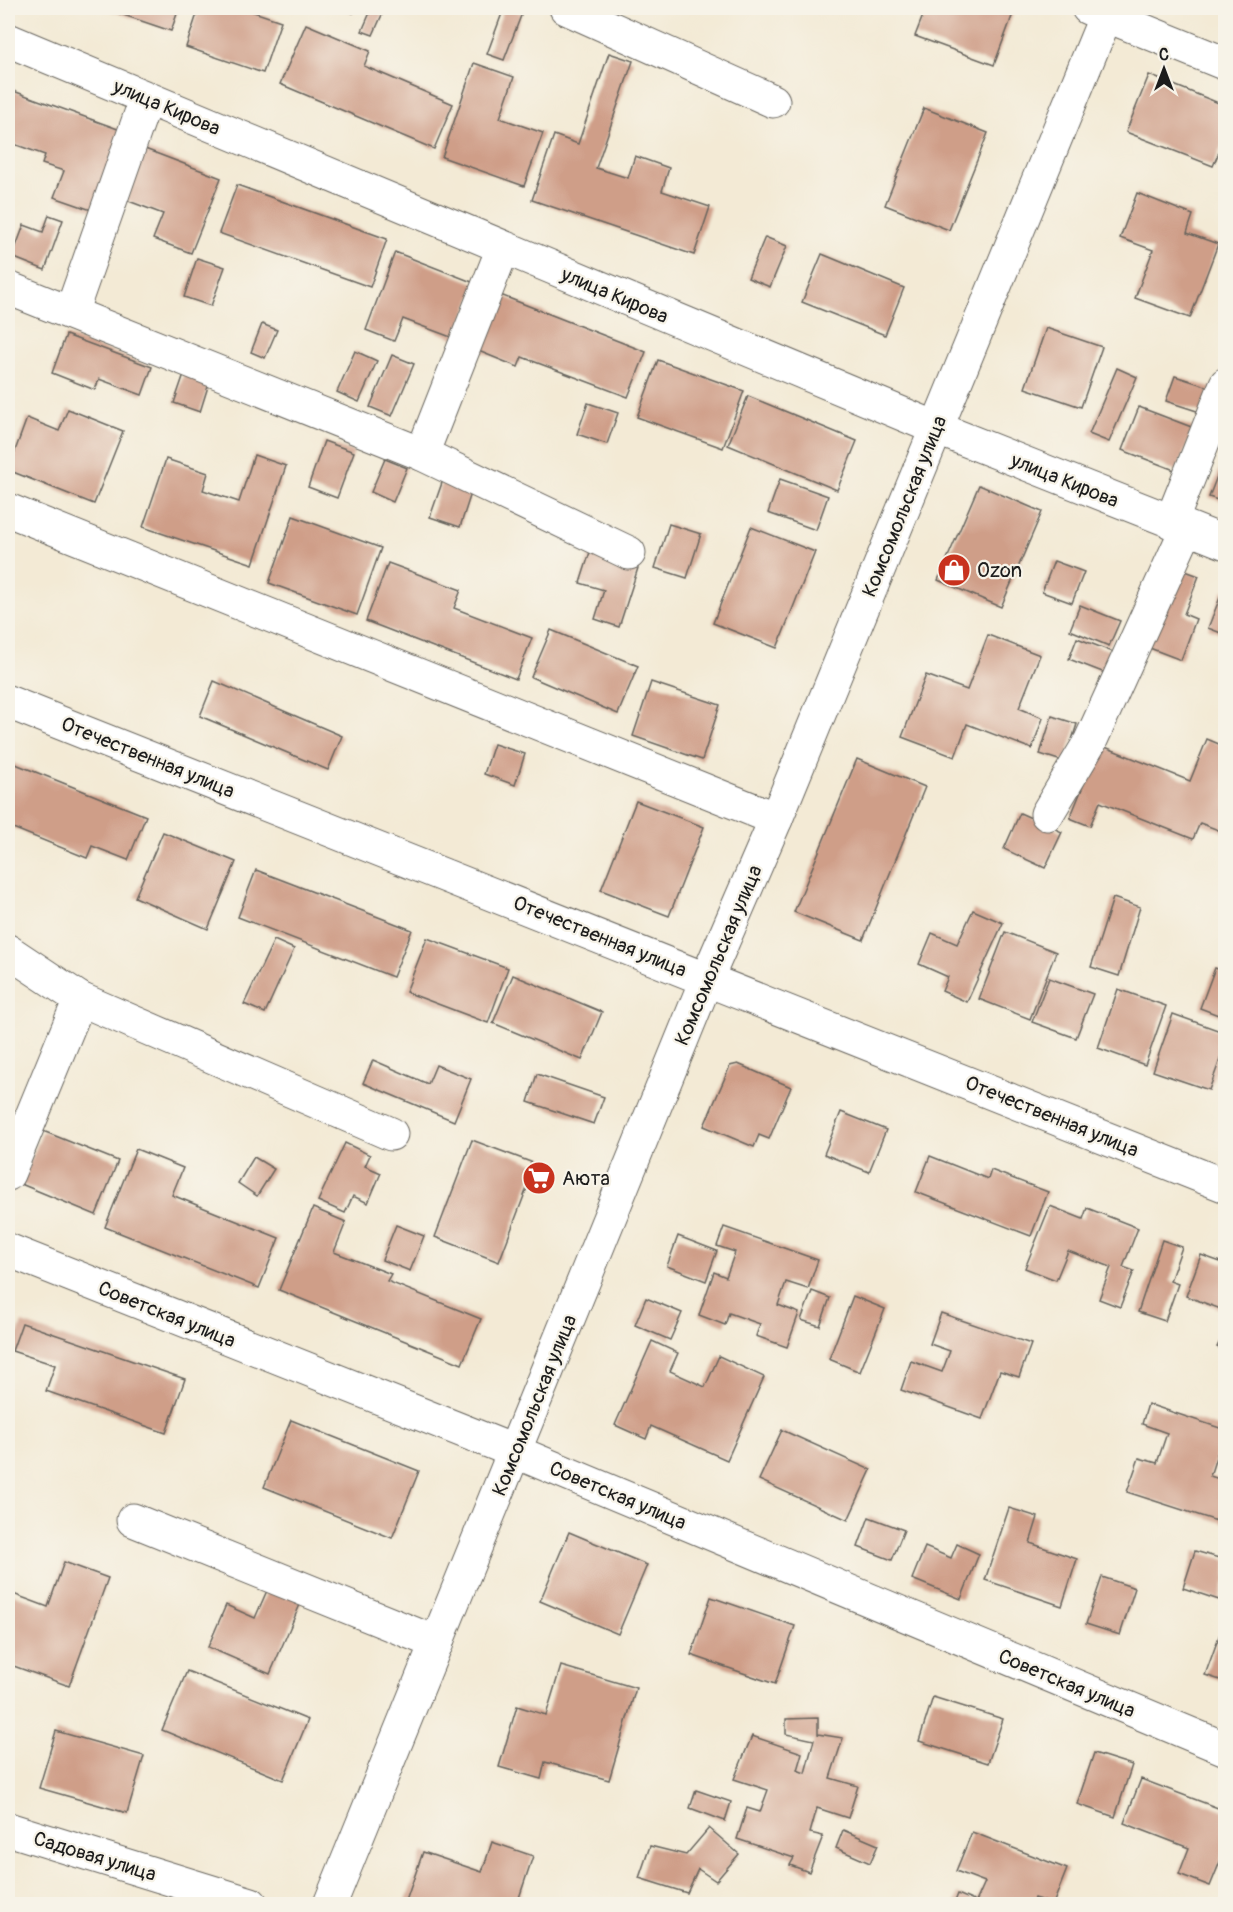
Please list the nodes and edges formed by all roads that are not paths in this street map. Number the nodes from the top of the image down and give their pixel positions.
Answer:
1 (566, 8) edge
2 (1101, 10) edge
3 (8, 40) edge
4 (1226, 64) edge
5 (146, 99) junction
6 (773, 100) dead end
7 (503, 248) junction
8 (8, 288) edge
9 (71, 313) junction
10 (1226, 384) edge
11 (936, 428) junction
12 (422, 454) junction
13 (8, 510) edge
14 (1179, 525) junction
15 (1226, 543) edge
16 (629, 553) dead end
17 (8, 702) edge
18 (1047, 814) dead end
19 (776, 819) junction
20 (8, 951) edge
21 (707, 978) junction
22 (80, 999) junction
23 (391, 1134) dead end
24 (8, 1174) edge
25 (1226, 1186) edge
26 (8, 1250) edge
27 (516, 1452) junction
28 (133, 1520) dead end
29 (437, 1644) junction
30 (1226, 1749) edge
31 (8, 1828) edge
32 (251, 1905) edge
33 (330, 1905) edge

1 - 6 street
2 - 4 street
2 - 11 street, Комсомольская улица
3 - 5 street, улица Кирова
5 - 7 street, улица Кирова
5 - 9 street
7 - 11 street, улица Кирова
7 - 12 street
8 - 9 street
9 - 12 street
10 - 14 street
11 - 14 street, улица Кирова
11 - 19 street, Комсомольская улица
12 - 16 street
13 - 19 street
14 - 15 street, улица Кирова
14 - 18 street
17 - 21 street, Отечественная улица
19 - 21 street, Комсомольская улица
20 - 22 street
21 - 25 street, Отечественная улица
21 - 27 street, Комсомольская улица
22 - 23 street
22 - 24 street
26 - 27 street, Советская улица
27 - 29 street, Комсомольская улица
27 - 30 street, Советская улица
28 - 29 street
29 - 33 street, Комсомольская улица
31 - 32 street, Садовая улица

